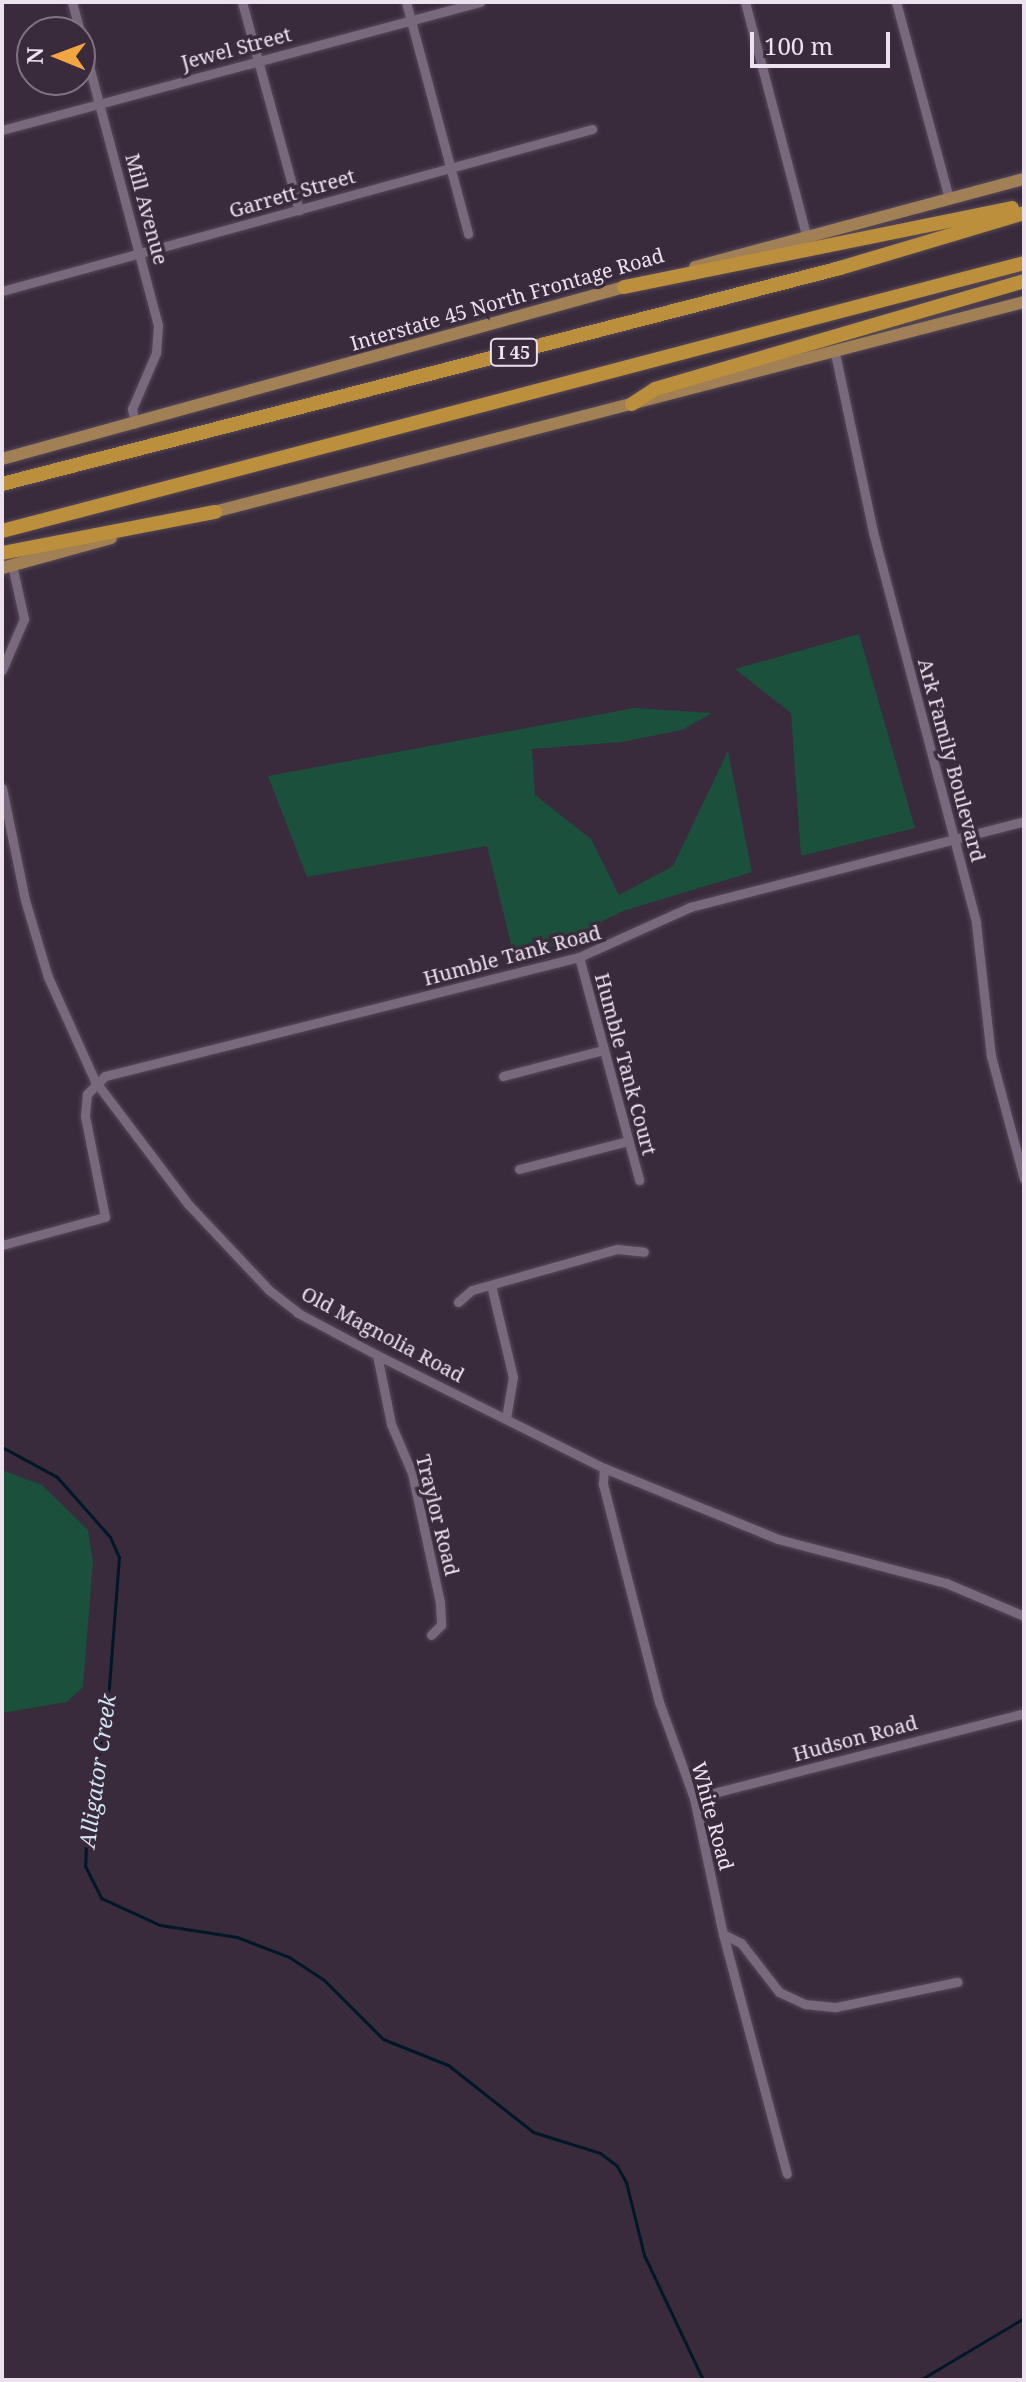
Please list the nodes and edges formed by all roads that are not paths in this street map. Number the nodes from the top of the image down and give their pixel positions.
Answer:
1 (72, 2) edge
2 (242, 2) edge
3 (406, 2) edge
4 (480, 2) edge
5 (745, 2) edge
6 (896, 2) edge
7 (411, 20) junction
8 (258, 61) junction
9 (99, 104) junction
10 (592, 129) dead end
11 (2, 130) edge
12 (451, 167) junction
13 (1024, 179) edge
14 (949, 198) junction
15 (1024, 206) edge
16 (299, 210) junction
17 (1024, 213) edge
18 (468, 234) dead end
19 (806, 234) junction
20 (141, 254) junction
21 (1024, 263) edge
22 (1024, 281) edge
23 (624, 287) junction
24 (2, 291) edge
25 (1024, 302) edge
26 (835, 353) junction
27 (632, 404) junction
28 (135, 424) junction
29 (2, 459) edge
30 (2, 484) edge
31 (215, 512) joint
32 (2, 531) edge
33 (5, 562) edge
34 (2, 670) edge
35 (2, 788) edge
36 (1024, 821) edge
37 (954, 840) junction
38 (579, 957) junction
39 (603, 1050) junction
40 (503, 1076) dead end
41 (95, 1081) junction
42 (628, 1141) junction
43 (519, 1169) dead end
44 (1024, 1179) edge
45 (639, 1180) dead end
46 (2, 1245) edge
47 (644, 1252) dead end
48 (491, 1285) junction
49 (458, 1302) dead end
50 (377, 1355) junction
51 (506, 1418) junction
52 (604, 1468) junction
53 (1024, 1616) edge
54 (431, 1635) dead end
55 (1024, 1713) edge
56 (694, 1798) junction
57 (723, 1934) junction
58 (957, 1982) dead end
59 (787, 2174) dead end

1 - 9 street, Mill Avenue
2 - 8 street
3 - 7 street
4 - 7 street, Jewel Street
5 - 19 street
6 - 14 street
7 - 8 street, Jewel Street
7 - 12 street
8 - 9 street, Jewel Street
8 - 16 street
9 - 11 street, Jewel Street
9 - 20 street, Mill Avenue
10 - 12 street, Garrett Street
12 - 16 street, Garrett Street
12 - 18 street
13 - 14 main road, Interstate 45 North Frontage Road
14 - 19 main road, Interstate 45 North Frontage Road
15 - 23 highway
16 - 20 street, Garrett Street
17 - 30 highway, I 45
19 - 23 main road, Interstate 45 North Frontage Road
20 - 24 street, Garrett Street
20 - 28 street, Mill Avenue
21 - 32 highway, I 45
22 - 27 highway
23 - 28 main road, Interstate 45 North Frontage Road
25 - 26 main road
26 - 27 main road
26 - 37 street, Ark Family Boulevard
27 - 31 main road
28 - 29 main road, Interstate 45 North Frontage Road
31 - 33 highway
33 - 34 street
35 - 41 street, Old Magnolia Road
36 - 37 street, Humble Tank Road
37 - 38 street, Humble Tank Road
37 - 44 street, Ark Family Boulevard
38 - 39 street, Humble Tank Court
38 - 41 street, Humble Tank Road
39 - 40 street
39 - 42 street, Humble Tank Court
41 - 46 street
41 - 50 street, Old Magnolia Road
42 - 43 street
42 - 45 street, Humble Tank Court
47 - 48 street
48 - 49 street
48 - 51 street
50 - 51 street, Old Magnolia Road
50 - 54 street, Traylor Road
51 - 52 street, Old Magnolia Road
52 - 53 street, Old Magnolia Road
52 - 56 street, White Road
55 - 56 street, Hudson Road
56 - 57 street, White Road
57 - 58 street
57 - 59 street, White Road

